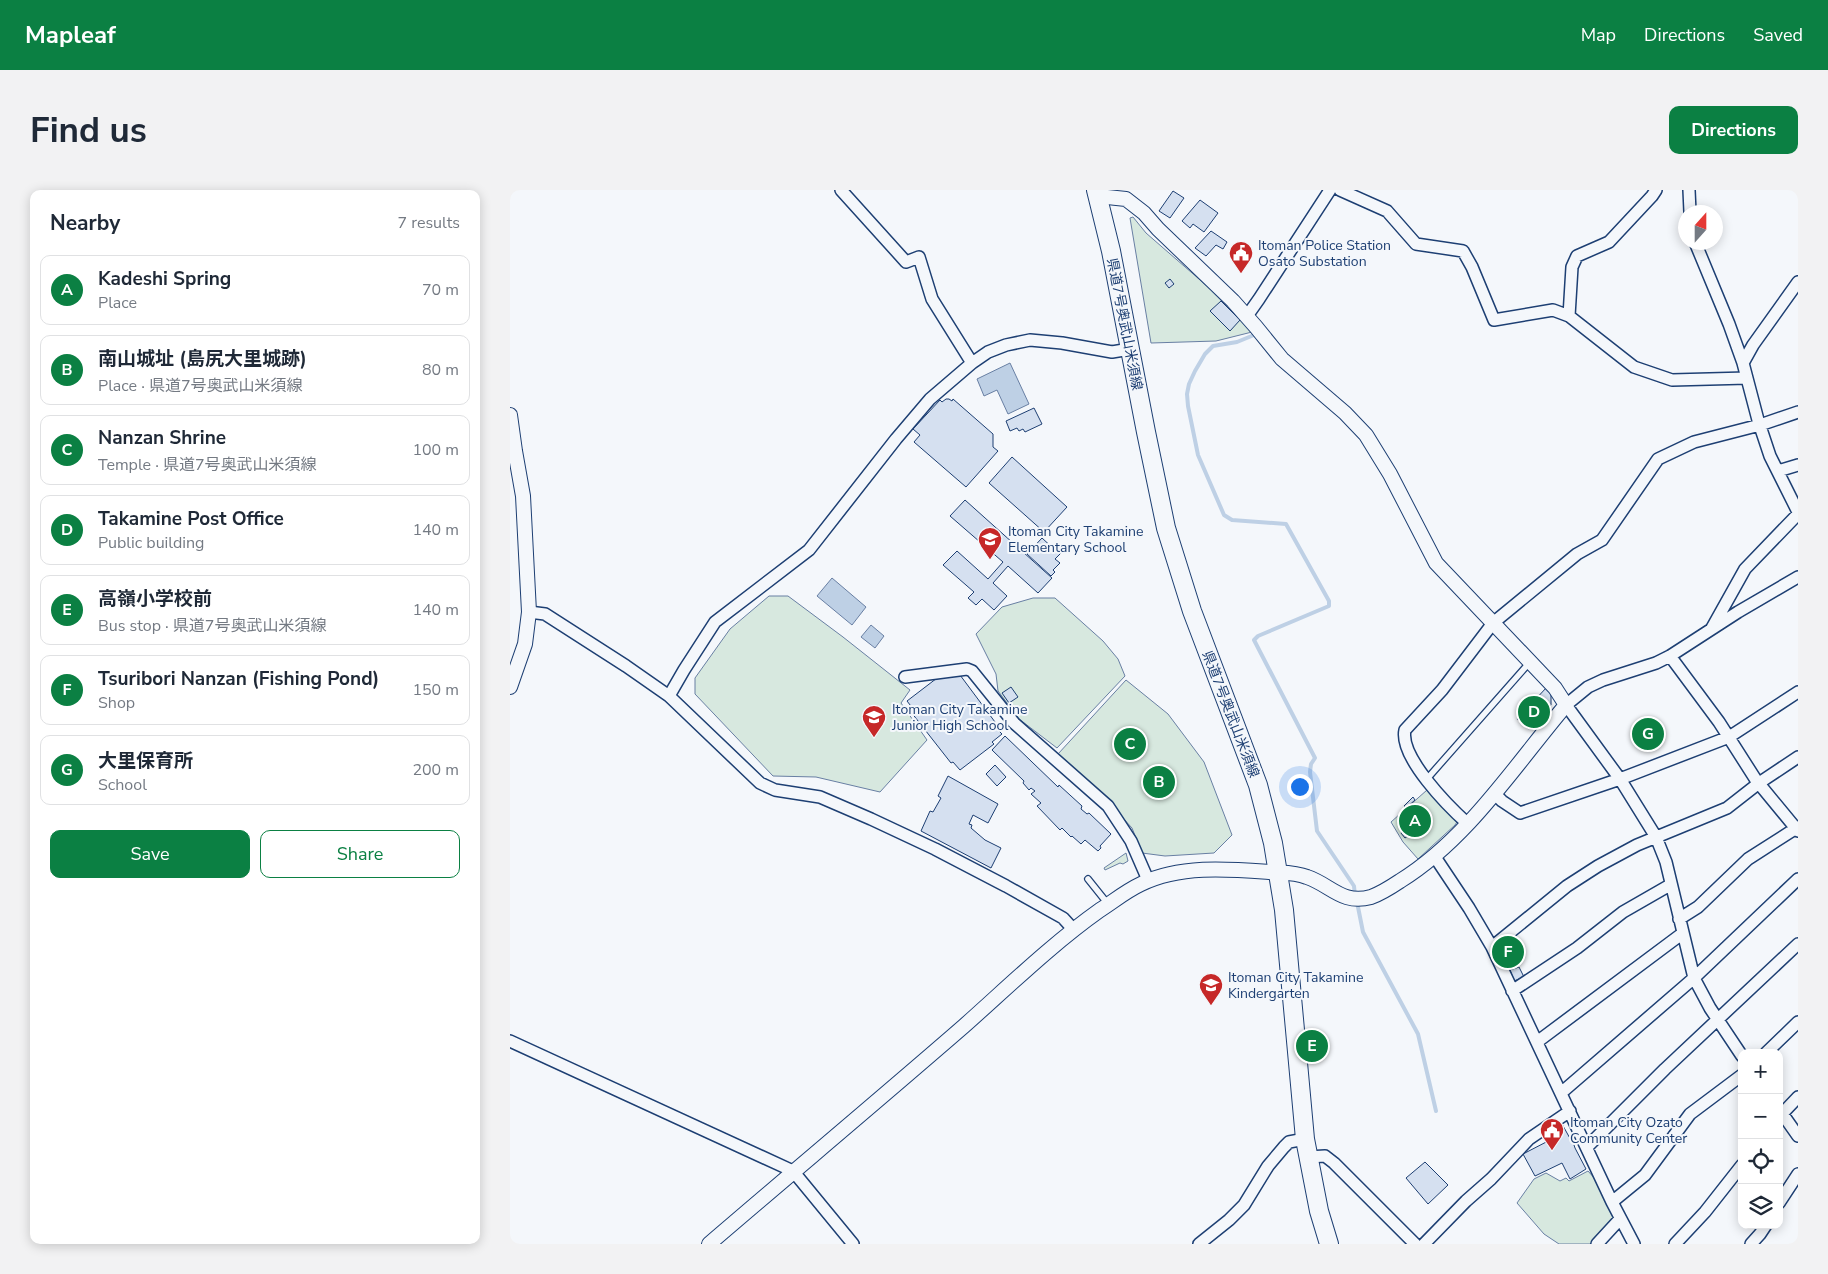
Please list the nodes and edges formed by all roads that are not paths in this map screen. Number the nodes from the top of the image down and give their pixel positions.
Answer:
1 (841, 190) edge
2 (1330, 190) edge
3 (1340, 190) edge
4 (1656, 190) edge
5 (1689, 190) edge
6 (1097, 193) edge
7 (1690, 205) edge
8 (1698, 250) edge
9 (1798, 282) edge
10 (1247, 316) junction
11 (1569, 316) junction
12 (1130, 349) junction
13 (972, 363) junction
14 (1743, 363) junction
15 (1747, 378) junction
16 (1798, 412) edge
17 (510, 415) edge
18 (1760, 425) junction
19 (1798, 466) edge
20 (1778, 471) junction
21 (1798, 513) edge
22 (1798, 577) edge
23 (530, 612) junction
24 (1493, 623) junction
25 (1710, 632) junction
26 (1670, 656) junction
27 (1530, 662) junction
28 (905, 677) dead end
29 (510, 688) edge
30 (1798, 692) edge
31 (669, 696) junction
32 (1566, 704) junction
33 (1729, 738) junction
34 (1798, 757) edge
35 (1620, 779) junction
36 (1426, 780) junction
37 (1759, 783) junction
38 (1494, 793) junction
39 (1468, 824) junction
40 (1797, 829) edge
41 (1656, 837) junction
42 (1435, 857) junction
43 (1279, 873) junction
44 (1088, 879) dead end
45 (1798, 879) edge
46 (1148, 880) junction
47 (1670, 885) junction
48 (1108, 904) junction
49 (1679, 919) junction
50 (1073, 929) junction
51 (1683, 932) junction
52 (1798, 944) edge
53 (1492, 948) junction
54 (1694, 978) junction
55 (1512, 991) junction
56 (1718, 1020) junction
57 (1798, 1022) edge
58 (510, 1041) edge
59 (1537, 1042) junction
60 (1770, 1049) edge
61 (1738, 1050) edge
62 (1738, 1078) edge
63 (1561, 1092) junction
64 (1798, 1097) edge
65 (1783, 1110) edge
66 (1570, 1111) junction
67 (1783, 1117) edge
68 (1798, 1136) edge
69 (1305, 1139) junction
70 (1587, 1147) junction
71 (1308, 1157) junction
72 (1738, 1170) edge
73 (793, 1172) junction
74 (1798, 1174) edge
75 (1783, 1197) edge
76 (1612, 1202) junction
77 (1620, 1219) junction
78 (1763, 1229) edge
79 (708, 1244) edge
80 (854, 1244) edge
81 (1199, 1244) edge
82 (1329, 1244) edge
83 (1415, 1244) edge
84 (1424, 1244) edge
85 (1597, 1244) edge
86 (1634, 1244) edge
87 (1675, 1244) edge
88 (1751, 1244) edge

1 - 13 street
2 - 10 street
3 - 11 street
4 - 11 street
5 - 7 street
6 - 10 street
6 - 12 main road, 県道7号奥武山米須線
8 - 14 street
9 - 14 street
10 - 24 street
11 - 15 street
12 - 13 street
12 - 43 main road, 県道7号奥武山米須線
13 - 31 street
14 - 15 street
15 - 18 street
16 - 18 street
17 - 23 street
18 - 20 street
18 - 24 street
19 - 20 street
20 - 21 street
21 - 25 street
22 - 25 street
23 - 29 street
23 - 31 street
24 - 27 street
24 - 36 street
25 - 26 street
26 - 32 street
26 - 33 street
27 - 32 street
27 - 36 lane
28 - 46 street
30 - 33 street
31 - 50 street
32 - 35 street
32 - 38 street
33 - 35 street
33 - 37 street
34 - 37 street
35 - 38 street
35 - 41 street
36 - 39 street
37 - 40 street
37 - 41 street
38 - 39 street
39 - 42 street
40 - 49 street
41 - 47 street
41 - 53 street
42 - 43 street
42 - 53 street
43 - 46 street
43 - 69 main road, 県道7号奥武山米須線
44 - 48 lane
45 - 54 street
46 - 48 street
47 - 49 street
47 - 55 street
48 - 50 street
49 - 51 street
50 - 73 street
51 - 54 street
51 - 59 street
52 - 56 street
53 - 55 street
54 - 56 street
54 - 63 street
55 - 59 street
56 - 61 street
56 - 70 street
57 - 60 street
58 - 73 street
59 - 63 street
62 - 76 street
63 - 66 street
64 - 65 street
66 - 70 street
66 - 84 street
67 - 68 street
69 - 71 main road, 県道7号奥武山米須線
69 - 81 street
70 - 76 street
71 - 82 main road, 県道7号奥武山米須線
71 - 83 street
72 - 87 street
73 - 79 street
73 - 80 street
74 - 75 street
76 - 77 street
77 - 85 street
77 - 86 street
78 - 88 street

